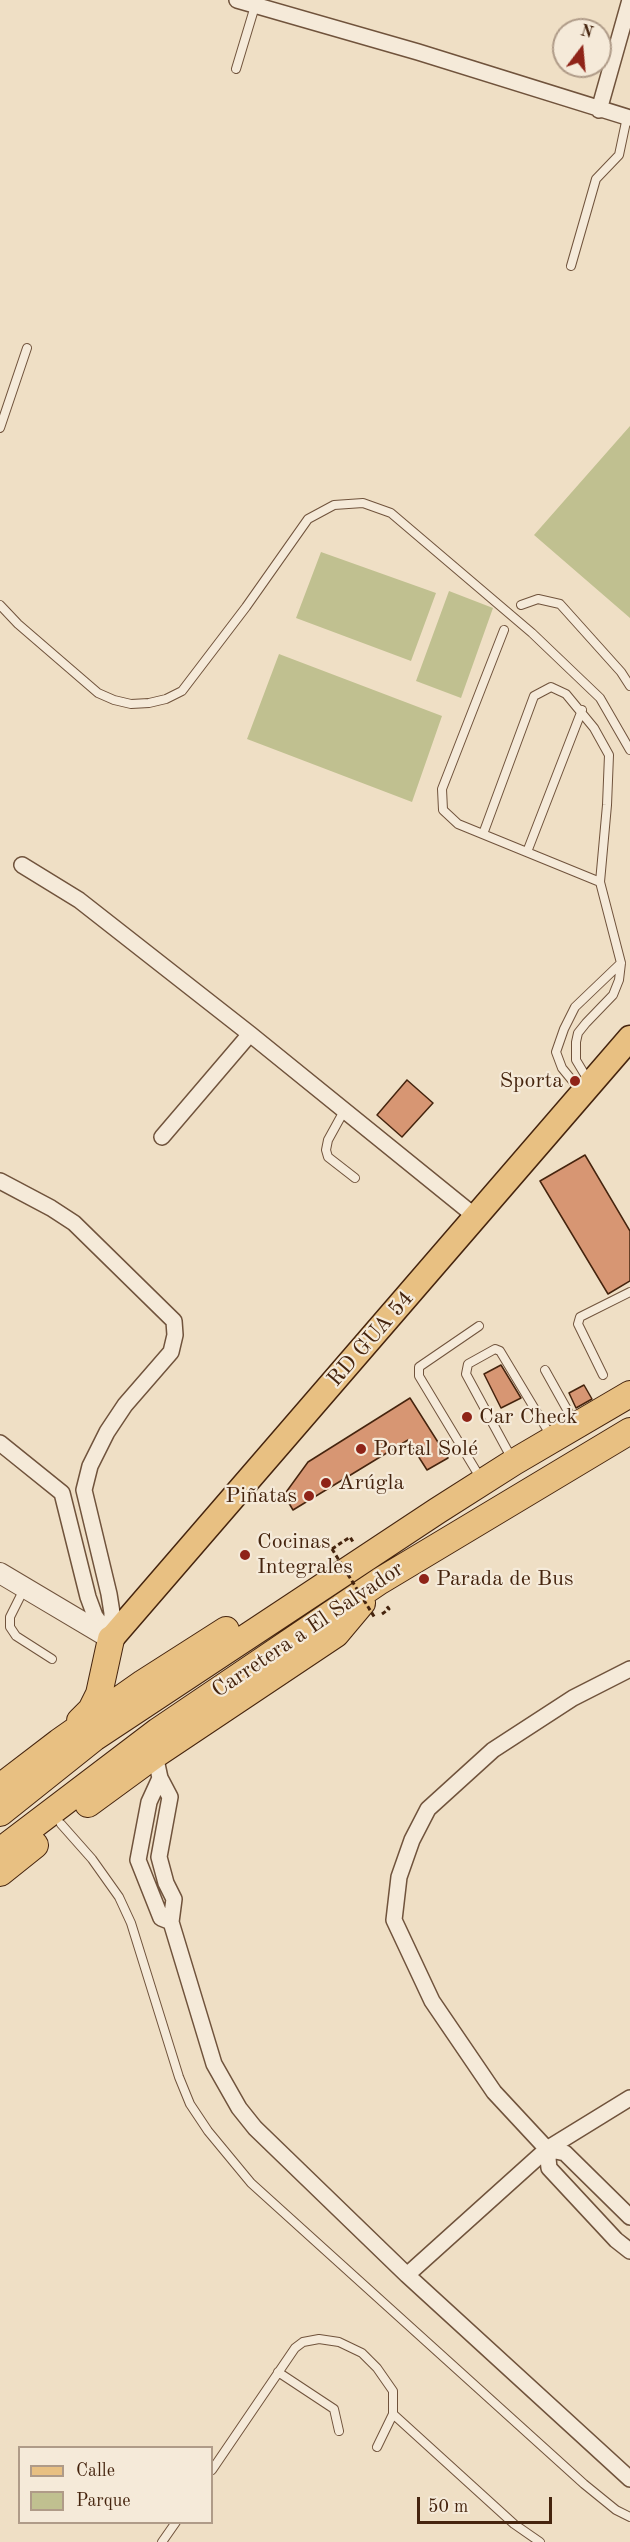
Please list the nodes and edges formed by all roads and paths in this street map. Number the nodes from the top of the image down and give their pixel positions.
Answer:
1 (237, 0) edge
2 (630, 0) edge
3 (255, 6) junction
4 (236, 69) dead end
5 (599, 110) junction
6 (629, 118) edge
7 (571, 266) dead end
8 (27, 348) dead end
9 (0, 429) edge
10 (0, 605) edge
11 (521, 605) dead end
12 (504, 630) dead end
13 (630, 686) edge
14 (582, 710) junction
15 (630, 750) edge
16 (483, 834) junction
17 (527, 852) junction
18 (22, 865) dead end
19 (600, 882) junction
20 (621, 963) junction
21 (250, 1034) junction
22 (630, 1038) edge
23 (587, 1088) junction
24 (344, 1112) junction
25 (162, 1137) dead end
26 (355, 1178) dead end
27 (0, 1181) edge
28 (476, 1217) junction
29 (630, 1292) edge
30 (479, 1326) dead end
31 (545, 1370) dead end
32 (603, 1375) dead end
33 (630, 1394) edge
34 (576, 1426) junction
35 (630, 1431) edge
36 (553, 1440) junction
37 (0, 1443) edge
38 (514, 1462) junction
39 (483, 1482) junction
40 (84, 1490) junction
41 (62, 1493) junction
42 (437, 1510) junction
43 (350, 1537) dead end
44 (0, 1573) edge
45 (380, 1581) junction
46 (25, 1587) junction
47 (375, 1618) dead end
48 (111, 1639) junction
49 (52, 1659) dead end
50 (630, 1669) edge
51 (143, 1683) junction
52 (59, 1742) junction
53 (157, 1766) junction
54 (0, 1788) edge
55 (0, 1813) edge
56 (61, 1824) junction
57 (0, 1851) edge
58 (0, 1873) edge
59 (171, 1922) junction
60 (630, 2097) edge
61 (547, 2149) junction
62 (630, 2217) edge
63 (630, 2250) edge
64 (407, 2275) junction
65 (278, 2372) junction
66 (393, 2414) junction
67 (339, 2431) dead end
68 (377, 2447) dead end
69 (213, 2469) edge
70 (630, 2479) edge
71 (630, 2517) edge
72 (175, 2524) edge
73 (162, 2542) edge
74 (540, 2542) edge

1 - 3 street
2 - 5 street
3 - 4 lane
3 - 5 street
5 - 6 street
6 - 7 lane
8 - 9 lane
10 - 15 lane
11 - 13 lane
12 - 16 lane
14 - 16 lane
14 - 17 lane
14 - 19 lane
16 - 17 lane
17 - 19 lane
18 - 21 street
19 - 20 lane
20 - 23 lane
20 - 23 lane
21 - 24 street
21 - 25 street
22 - 23 main road, RD GUA 54
23 - 28 main road, RD GUA 54
24 - 26 lane
24 - 28 street
27 - 40 street
28 - 48 main road, RD GUA 54
29 - 32 lane
30 - 39 lane
31 - 34 lane
33 - 34 highway, Carretera a El Salvador
34 - 36 highway, Carretera a El Salvador
35 - 45 highway, Carretera a El Salvador
36 - 38 highway, Carretera a El Salvador
36 - 38 lane
37 - 41 street
38 - 39 highway, Carretera a El Salvador
39 - 42 highway, Carretera a El Salvador
40 - 41 street
40 - 48 street
41 - 48 street
42 - 51 highway
42 - 55 highway, Carretera a El Salvador
43 - 47 path, bridge
44 - 46 street
45 - 53 highway
45 - 57 highway, Carretera a El Salvador
46 - 48 street
46 - 49 lane
48 - 51 highway
48 - 52 highway
50 - 61 street
51 - 52 highway
52 - 54 highway
53 - 56 highway
53 - 59 street
53 - 59 street
56 - 58 highway
56 - 71 lane
59 - 64 street
60 - 61 street
61 - 62 street
61 - 63 street
61 - 64 street
64 - 70 street
65 - 66 lane
65 - 67 lane
65 - 69 lane
66 - 68 lane
66 - 74 lane
72 - 73 lane

